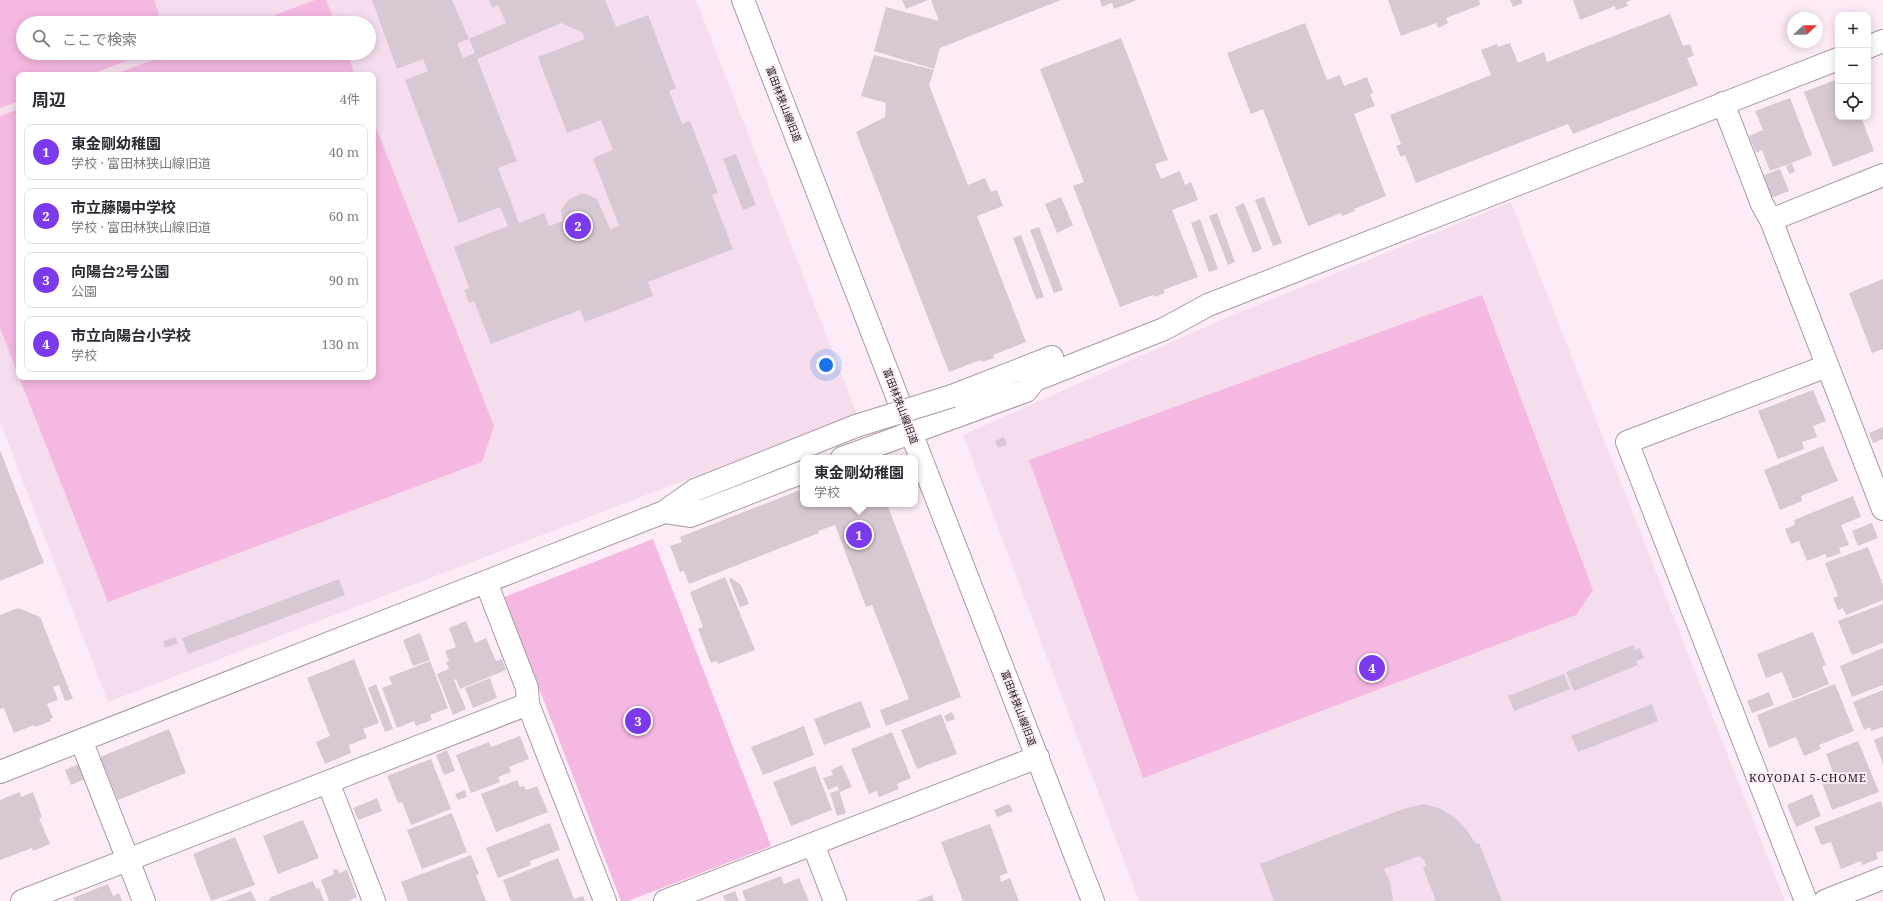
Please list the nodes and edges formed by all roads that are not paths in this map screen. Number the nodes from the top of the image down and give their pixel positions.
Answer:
1 (743, 0) edge
2 (1883, 41) edge
3 (1871, 46) edge
4 (1835, 60) edge
5 (1723, 104) junction
6 (1883, 175) edge
7 (1771, 220) junction
8 (1208, 305) junction
9 (1827, 366) junction
10 (911, 432) junction
11 (850, 455) edge
12 (800, 473) edge
13 (1883, 509) edge
14 (664, 512) junction
15 (486, 582) junction
16 (528, 704) junction
17 (81, 740) junction
18 (1038, 757) junction
19 (0, 772) edge
20 (328, 782) junction
21 (813, 844) junction
22 (128, 860) junction
23 (1883, 878) edge
24 (22, 901) edge
25 (144, 901) edge
26 (374, 901) edge
27 (605, 901) edge
28 (665, 901) edge
29 (835, 901) edge
30 (1093, 901) edge
31 (1806, 901) edge
32 (1825, 901) edge

1 - 10 street, 富田林狭山線旧道
2 - 3 street
4 - 5 street
5 - 7 street
5 - 8 street
6 - 7 street
7 - 9 street
8 - 10 street
8 - 14 street, bridge
9 - 13 street
9 - 31 street
10 - 11 street
10 - 18 street, 富田林狭山線旧道
12 - 14 street
14 - 15 street
15 - 16 street
15 - 17 street
16 - 20 street
16 - 27 street
17 - 19 street
17 - 22 street
18 - 21 street
18 - 30 street, 富田林狭山線旧道
20 - 22 street
20 - 26 street
21 - 28 street
21 - 29 street
22 - 24 street
22 - 25 street
23 - 32 street

